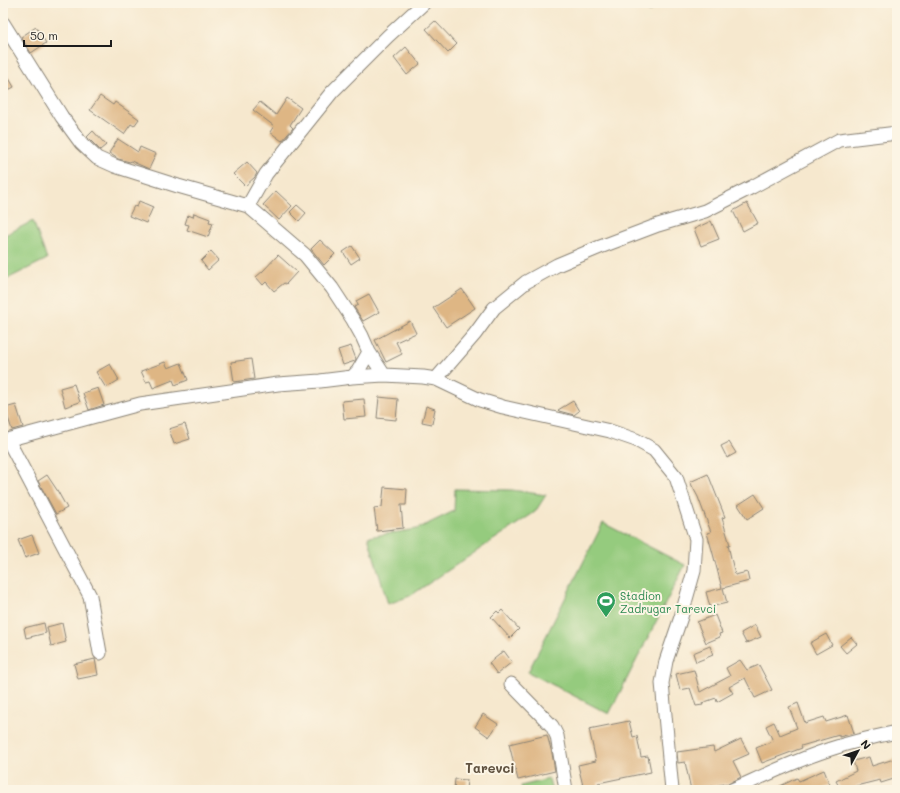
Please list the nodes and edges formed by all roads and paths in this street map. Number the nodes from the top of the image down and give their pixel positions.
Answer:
1 (424, 3) edge
2 (3, 23) edge
3 (897, 133) edge
4 (248, 206) junction
5 (369, 352) junction
6 (384, 375) junction
7 (352, 377) junction
8 (436, 379) junction
9 (6, 441) edge
10 (100, 653) dead end
11 (511, 684) dead end
12 (897, 732) edge
13 (566, 790) edge
14 (672, 790) edge
15 (732, 790) edge

1 - 4 street
2 - 4 street
3 - 8 street
4 - 5 street
5 - 6 street
5 - 7 street
6 - 7 street
6 - 8 street
7 - 9 street
8 - 14 street
9 - 10 street
11 - 13 street
12 - 15 street

